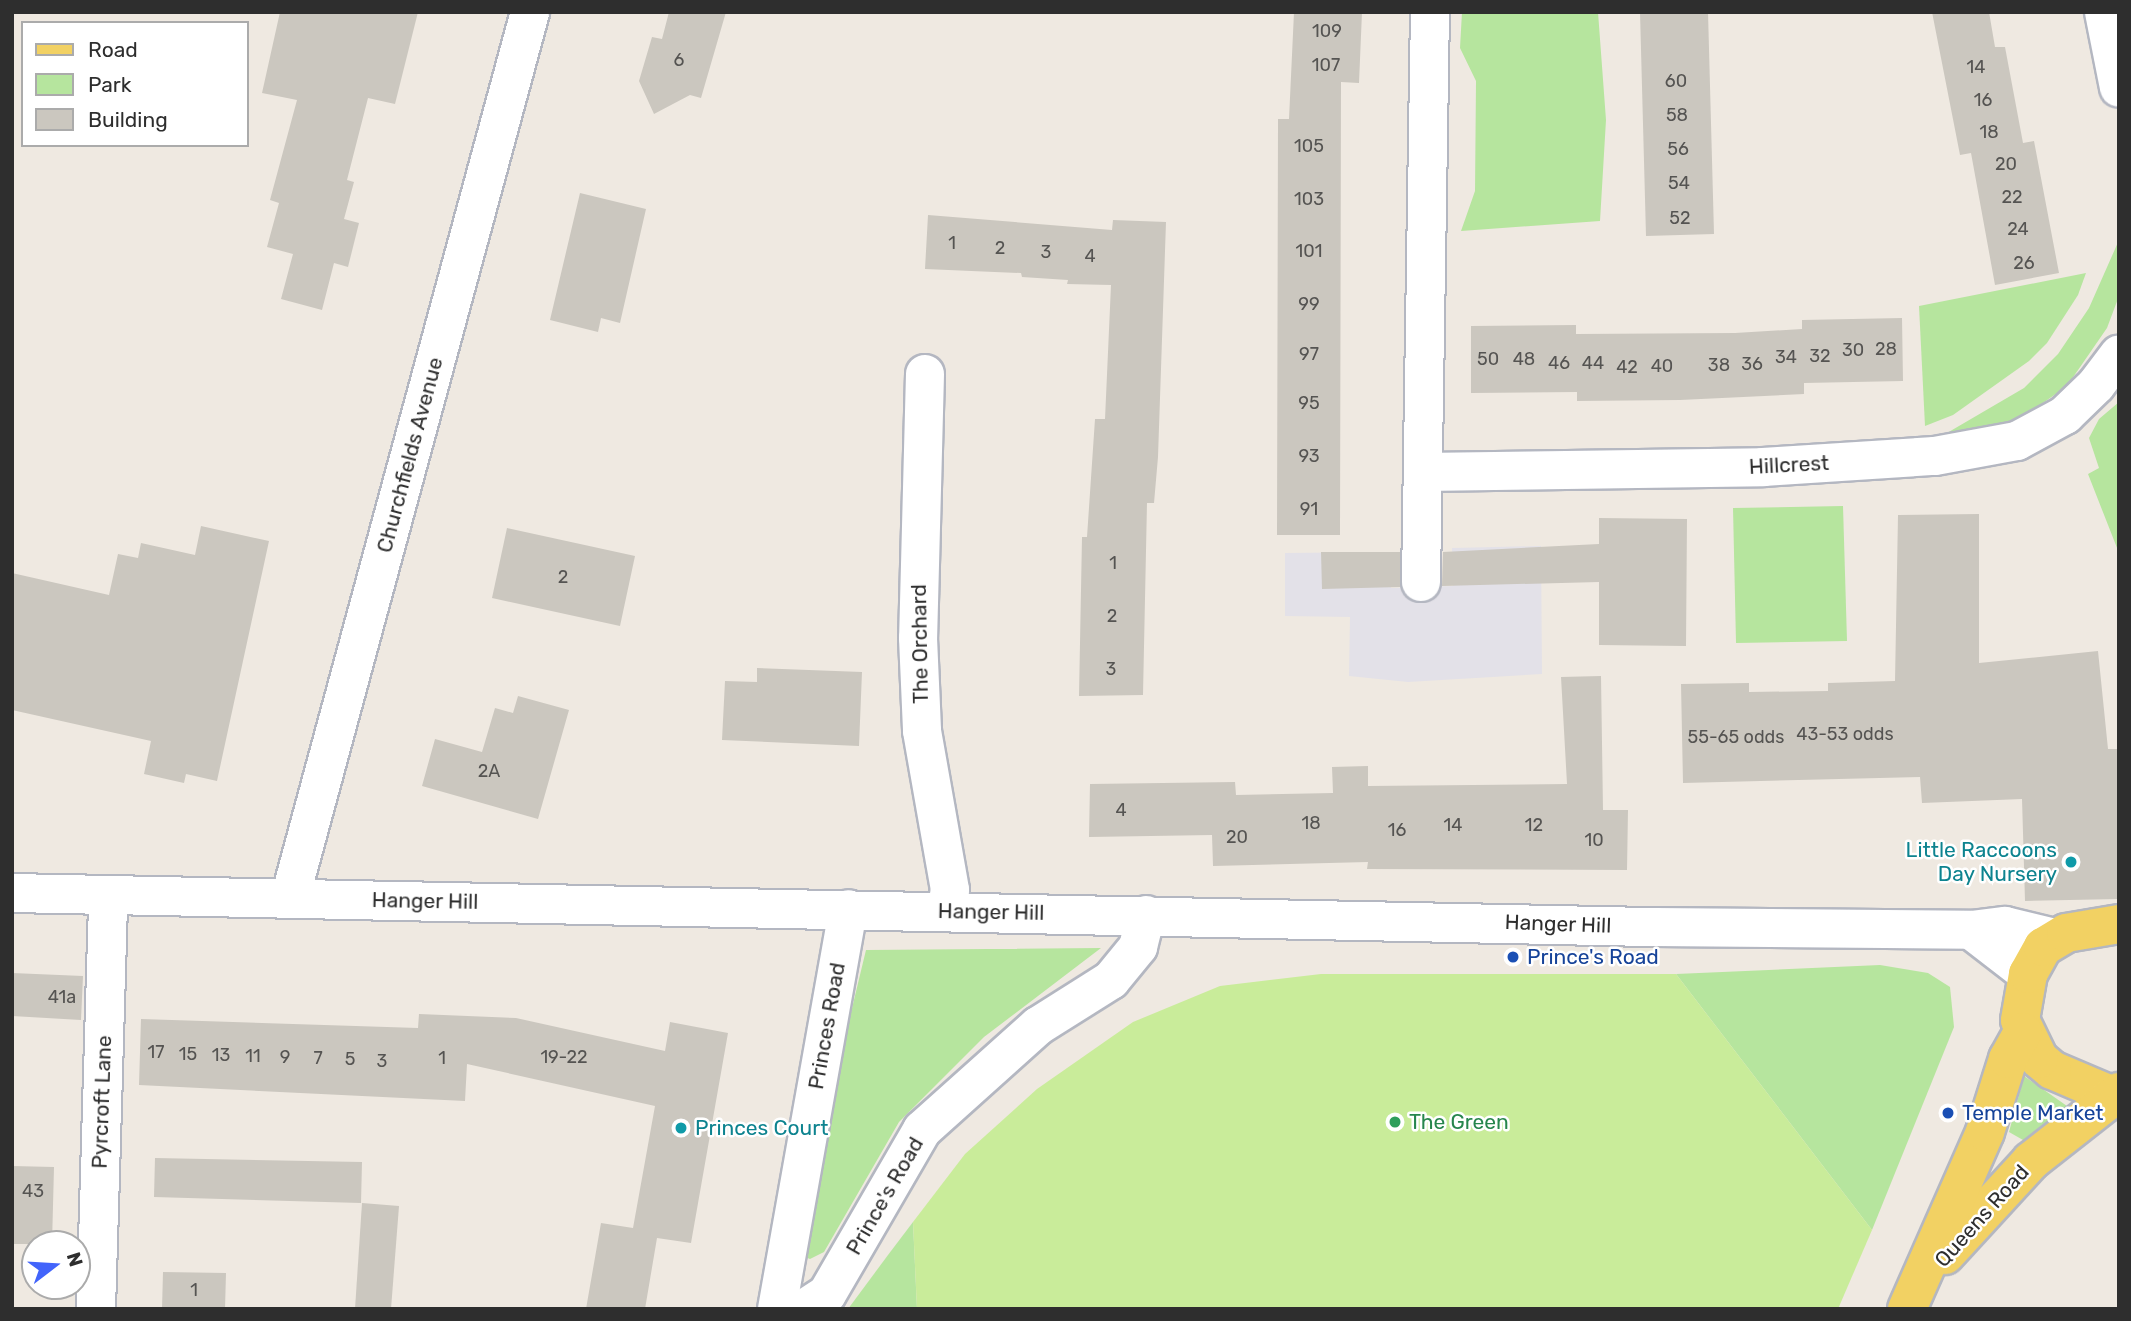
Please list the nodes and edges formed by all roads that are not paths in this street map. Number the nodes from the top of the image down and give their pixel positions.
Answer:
1 (530, 12) edge
2 (1430, 12) edge
3 (2104, 12) edge
4 (2119, 88) edge
5 (2119, 355) edge
6 (925, 374) dead end
7 (1423, 472) junction
8 (1421, 582) dead end
9 (12, 892) edge
10 (108, 895) junction
11 (290, 898) junction
12 (848, 909) junction
13 (946, 911) junction
14 (1146, 915) junction
15 (2119, 924) edge
16 (1970, 929) junction
17 (2055, 938) junction
18 (2028, 974) junction
19 (2023, 1032) junction
20 (2116, 1094) edge
21 (1913, 1298) edge
22 (96, 1309) edge
23 (777, 1309) edge
24 (804, 1309) edge

1 - 11 street, Churchfields Avenue
2 - 7 street
3 - 4 street
5 - 7 street, Hillcrest
6 - 13 street, The Orchard
7 - 8 street
9 - 10 street, Hanger Hill
10 - 11 street, Hanger Hill
10 - 22 street, Pyrcroft Lane
11 - 12 street, Hanger Hill
12 - 13 street, Hanger Hill
12 - 23 street, Princes Road
13 - 14 street, Hanger Hill
14 - 16 street, Hanger Hill
14 - 24 street, Prince's Road
15 - 17 main road, Hanger Hill
16 - 17 street, Hanger Hill
16 - 18 street
17 - 18 main road
18 - 19 main road, Queens Road
19 - 20 main road, Queens Road
19 - 21 main road, Queens Road
20 - 21 main road, Queens Road

